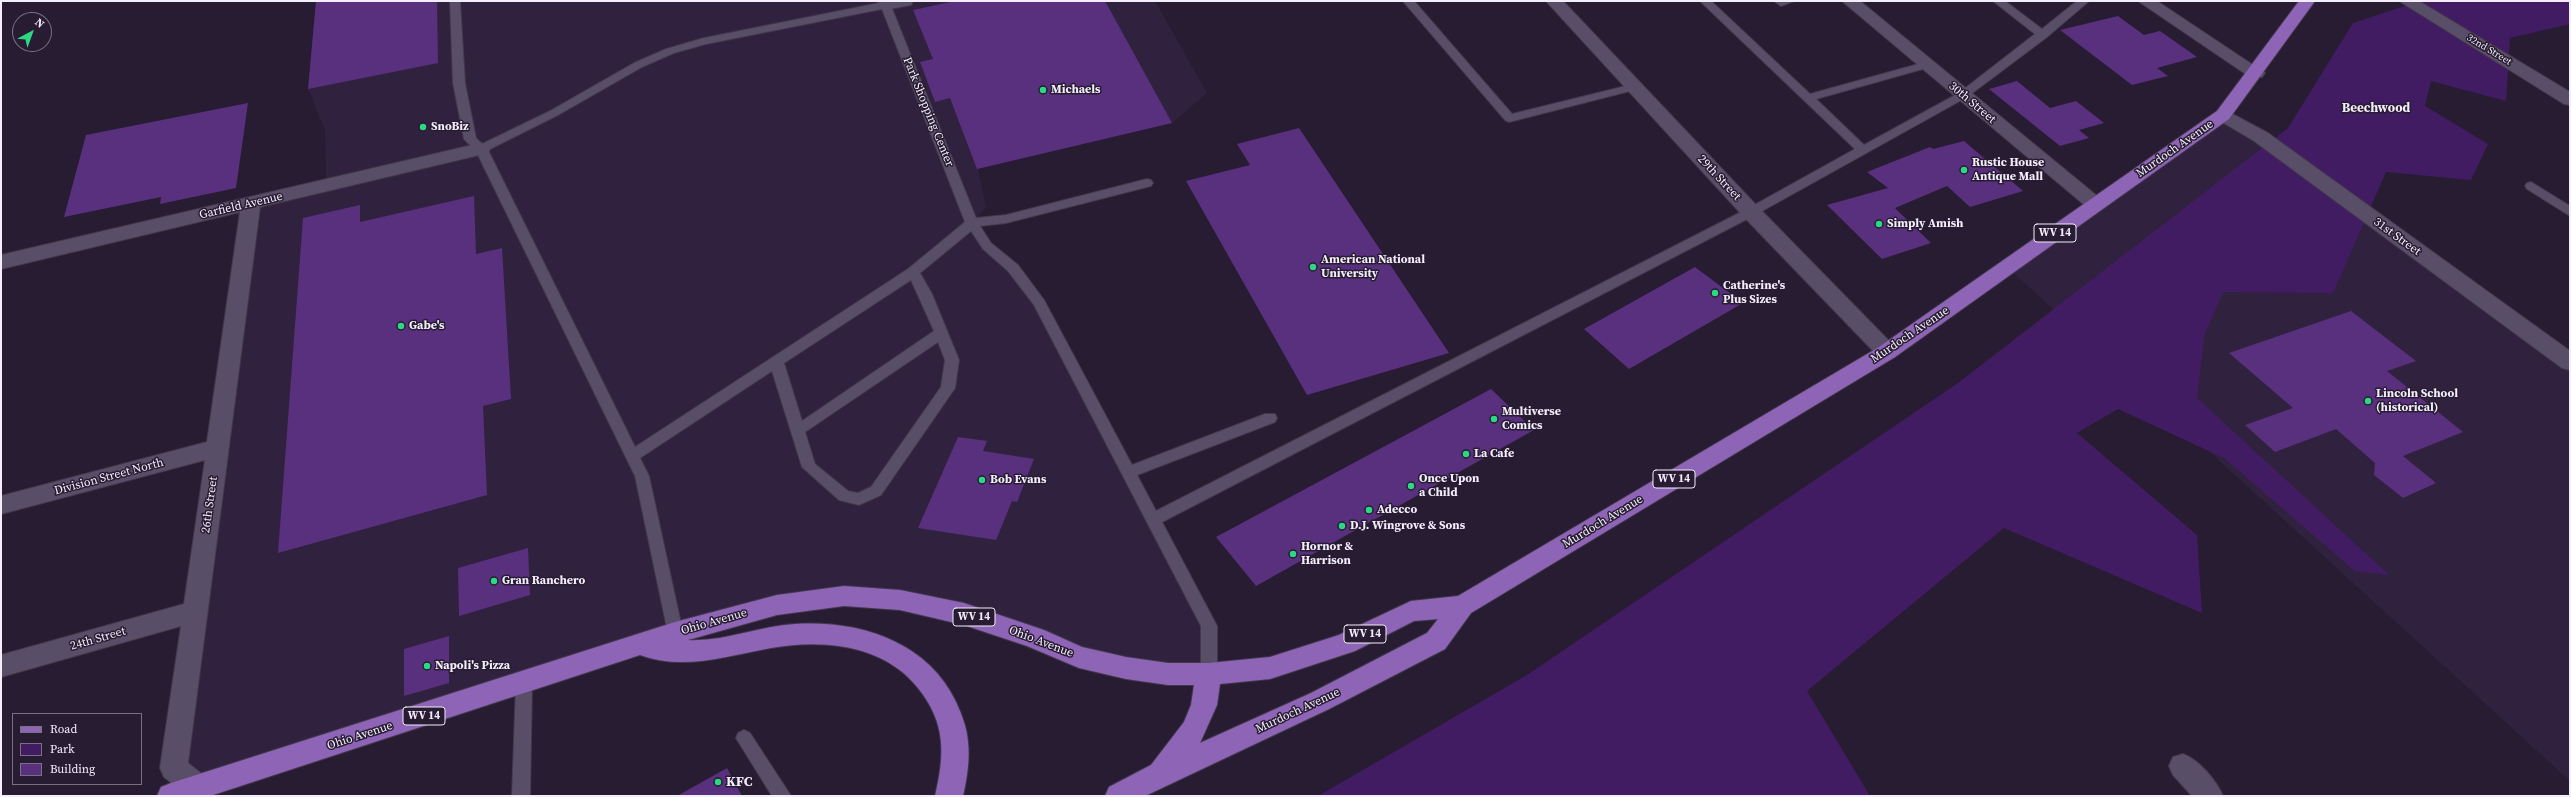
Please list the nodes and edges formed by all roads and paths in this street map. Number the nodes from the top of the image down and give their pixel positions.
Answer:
1 (455, 1) edge
2 (905, 1) edge
3 (1408, 1) edge
4 (1554, 1) edge
5 (1704, 1) edge
6 (1779, 1) edge
7 (1789, 1) edge
8 (1850, 1) edge
9 (1998, 1) edge
10 (2084, 1) edge
11 (2146, 1) edge
12 (2307, 1) edge
13 (2407, 1) edge
14 (884, 3) edge
15 (2043, 35) junction
16 (1926, 65) junction
17 (2256, 73) junction
18 (1634, 87) junction
19 (1962, 95) junction
20 (1808, 98) junction
21 (2570, 100) edge
22 (2222, 115) junction
23 (481, 149) junction
24 (1862, 149) junction
25 (1147, 183) dead end
26 (2531, 186) dead end
27 (251, 204) junction
28 (2095, 204) junction
29 (1751, 212) junction
30 (2570, 212) edge
31 (972, 223) junction
32 (1, 262) edge
33 (913, 272) junction
34 (941, 333) junction
35 (1887, 352) junction
36 (776, 360) junction
37 (2570, 362) edge
38 (1270, 418) dead end
39 (797, 431) junction
40 (218, 448) junction
41 (632, 456) junction
42 (1129, 472) junction
43 (1, 505) edge
44 (1154, 519) junction
45 (1462, 606) junction
46 (196, 611) junction
47 (675, 633) junction
48 (638, 646) junction
49 (1, 666) edge
50 (1270, 668) joint
51 (1209, 674) junction
52 (524, 683) junction
53 (744, 738) dead end
54 (2183, 766) dead end
55 (1158, 775) junction
56 (197, 792) edge
57 (171, 796) edge
58 (521, 796) edge
59 (782, 796) edge
60 (949, 796) edge
61 (1119, 796) edge
62 (2210, 796) edge

1 - 23 lane
2 - 14 street
3 - 18 lane
4 - 18 street, 29th Street
5 - 20 lane
6 - 7 lane
8 - 16 street, 30th Street
9 - 15 lane
10 - 15 lane
11 - 17 street
12 - 17 main road, Murdoch Avenue / WV 14
13 - 21 street, 32nd Street
14 - 23 lane
14 - 31 lane, Park Shopping Center
15 - 19 lane
16 - 19 street, 30th Street
16 - 20 lane
17 - 22 main road, Murdoch Avenue / WV 14
18 - 29 street, 29th Street
19 - 24 lane
19 - 28 street, 30th Street
20 - 24 lane
22 - 28 main road, Murdoch Avenue / WV 14
22 - 37 street, 31st Street
23 - 27 street, Garfield Avenue
23 - 41 lane
24 - 29 lane
25 - 31 lane
26 - 30 lane
27 - 32 street, Garfield Avenue
27 - 40 street, 26th Street
28 - 35 main road, Murdoch Avenue / WV 14
29 - 35 street, 29th Street
29 - 44 lane
31 - 33 lane
31 - 42 lane, Park Shopping Center
33 - 34 lane
33 - 36 lane
34 - 39 lane
34 - 39 lane
35 - 45 main road, Murdoch Avenue / WV 14
36 - 39 lane
36 - 41 lane
38 - 42 lane
40 - 43 street, Division Street North
40 - 46 street, 26th Street
41 - 47 lane
42 - 44 lane, Park Shopping Center
44 - 51 lane, Park Shopping Center
45 - 50 main road, Murdoch Avenue / WV 14
45 - 55 main road, Murdoch Avenue / WV 14
46 - 49 street, 24th Street
46 - 56 street, 26th Street
47 - 48 main road, Ohio Avenue / WV 14
47 - 51 main road, Ohio Avenue / WV 14
48 - 52 main road, Ohio Avenue / WV 14
48 - 60 main road
50 - 51 main road, Ohio Avenue / WV 14
51 - 55 main road
52 - 56 main road, Ohio Avenue / WV 14
52 - 58 lane
53 - 59 lane
54 - 62 street
55 - 61 main road, Murdoch Avenue / WV 14
56 - 57 main road, Ohio Avenue / WV 14

